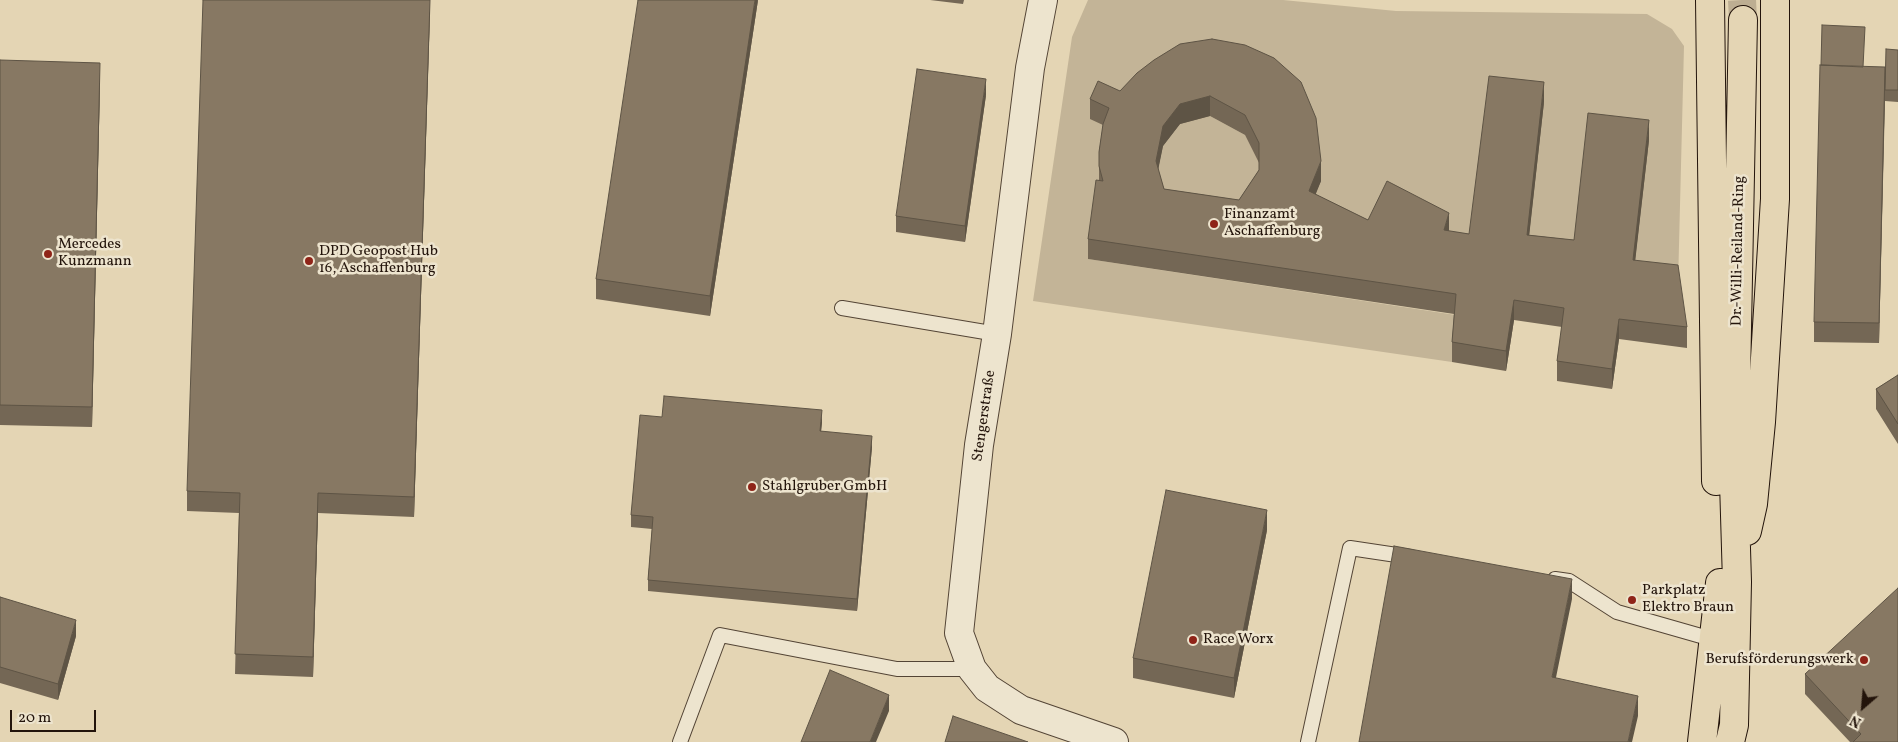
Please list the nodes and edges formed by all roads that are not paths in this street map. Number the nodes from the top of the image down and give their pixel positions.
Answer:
1 (1043, 0) edge
2 (1710, 0) edge
3 (1775, 0) edge
4 (1743, 20) tunnel mouth
5 (842, 308) dead end
6 (997, 334) junction
7 (1426, 560) edge
8 (1540, 577) edge
9 (1728, 583) junction
10 (1715, 640) junction
11 (972, 669) junction
12 (680, 742) edge
13 (1114, 742) edge
14 (1308, 742) edge
15 (1702, 742) edge
16 (1730, 742) edge

1 - 6 street, Stengerstraße
2 - 9 main road
3 - 9 main road
4 - 9 main road, Dr.-Willi-Reiland-Ring
5 - 6 lane
6 - 11 street, Stengerstraße
7 - 14 lane
8 - 10 lane
9 - 10 main road
9 - 16 main road
10 - 15 main road
11 - 12 lane
11 - 13 street, Stengerstraße

